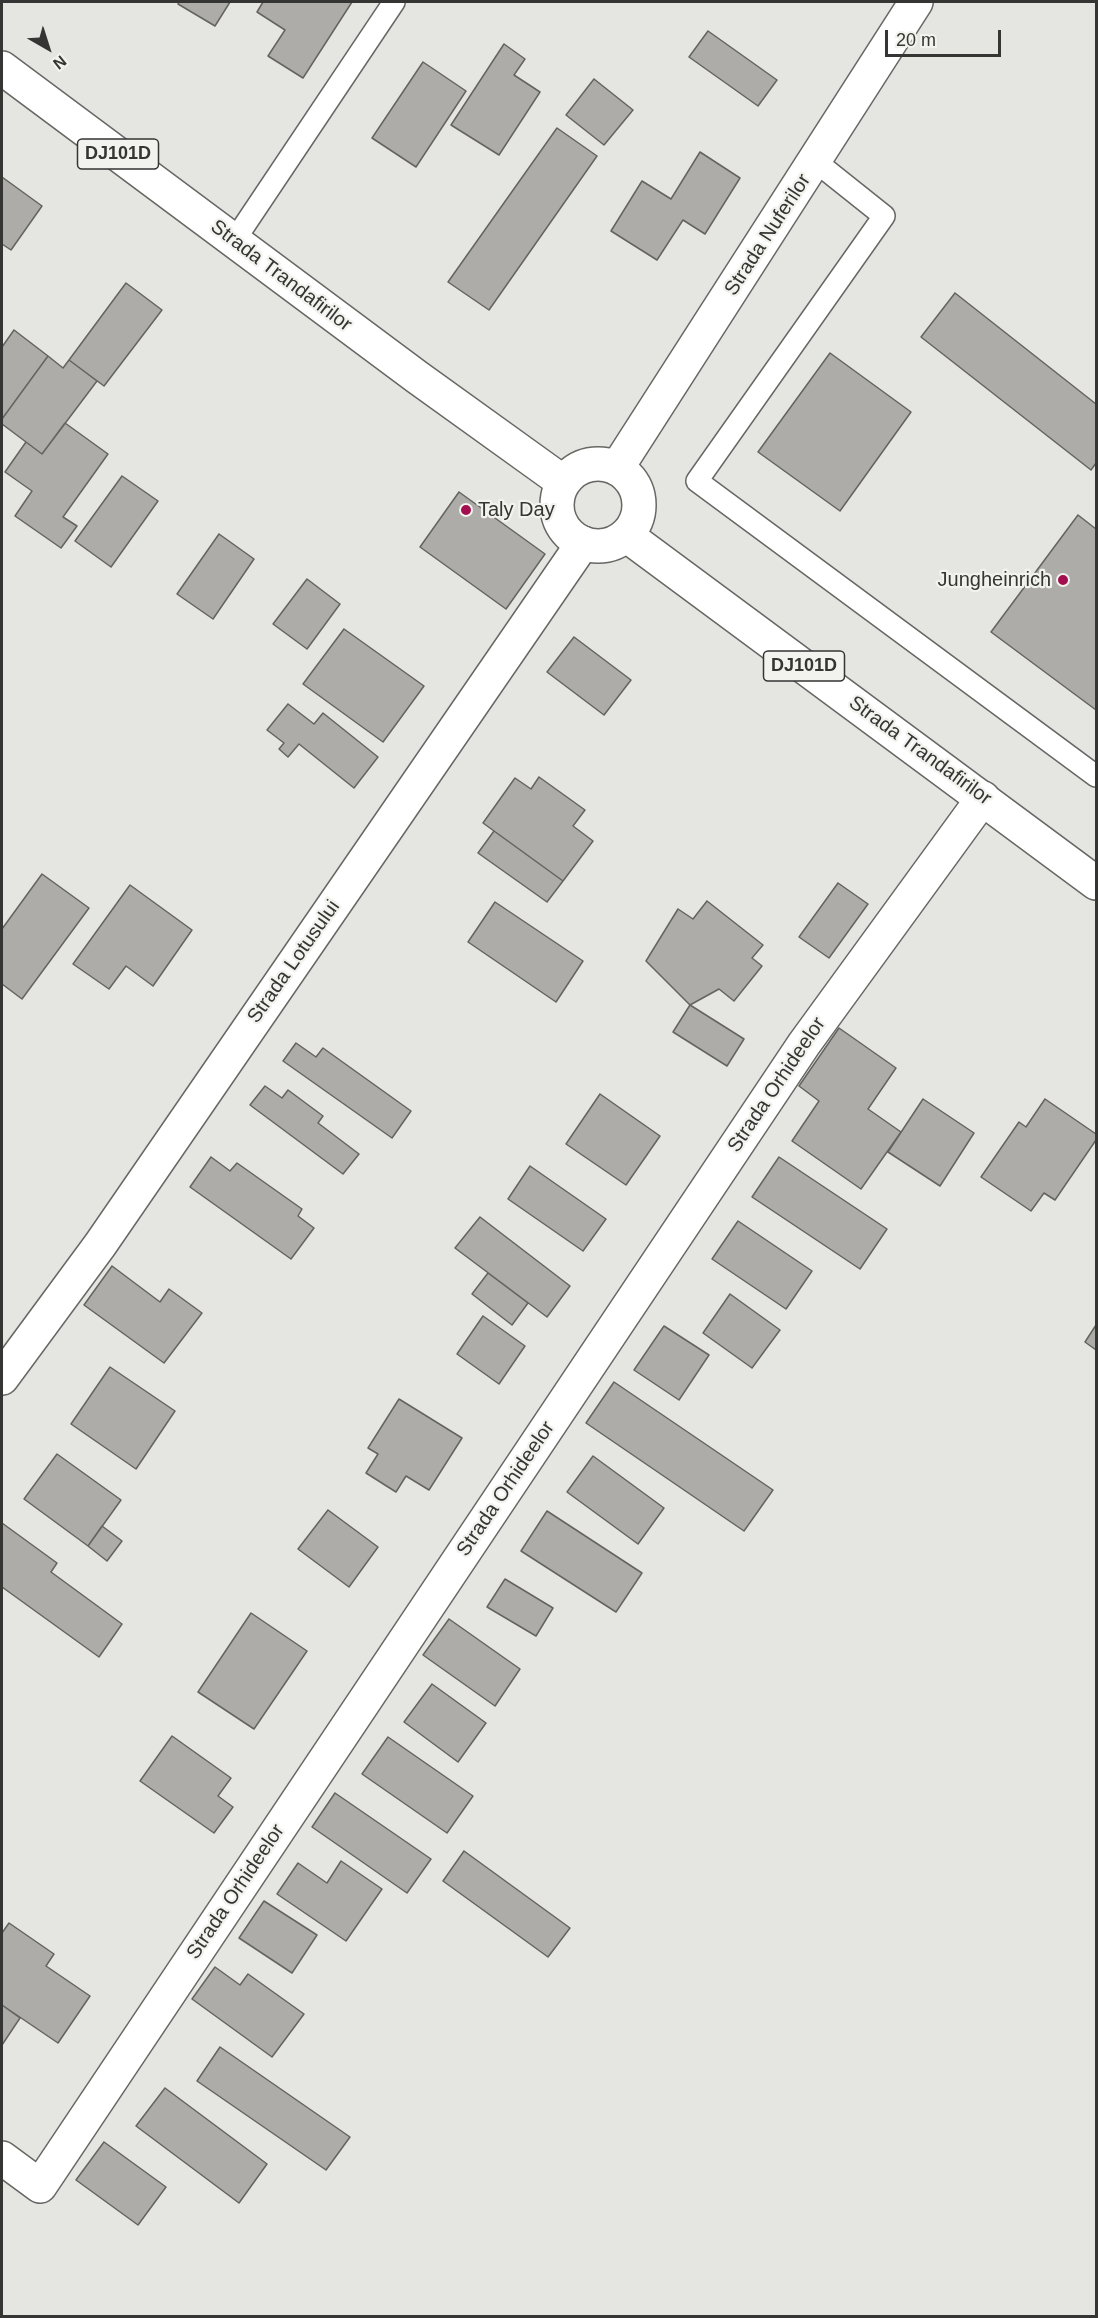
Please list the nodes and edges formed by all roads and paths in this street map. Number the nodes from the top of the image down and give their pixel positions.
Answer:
1 (394, 2) edge
2 (916, 2) edge
3 (2, 68) edge
4 (815, 161) junction
5 (234, 241) junction
6 (617, 468) junction
7 (563, 482) junction
8 (626, 535) junction
9 (583, 543) junction
10 (1096, 776) edge
11 (982, 798) junction
12 (1096, 883) edge
13 (2, 1378) edge
14 (2, 2158) edge

1 - 5 lane
2 - 4 street, Strada Nuferilor
3 - 5 street, Strada Trandafirilor / DJ101D
4 - 6 street, Strada Nuferilor
4 - 10 lane
5 - 7 street, Strada Trandafirilor / DJ101D
6 - 7 street
6 - 8 street
7 - 9 street
8 - 9 street
8 - 11 street, Strada Trandafirilor / DJ101D
9 - 13 street, Strada Lotusului
11 - 12 street, Strada Trandafirilor / DJ101D
11 - 14 street, Strada Orhideelor

